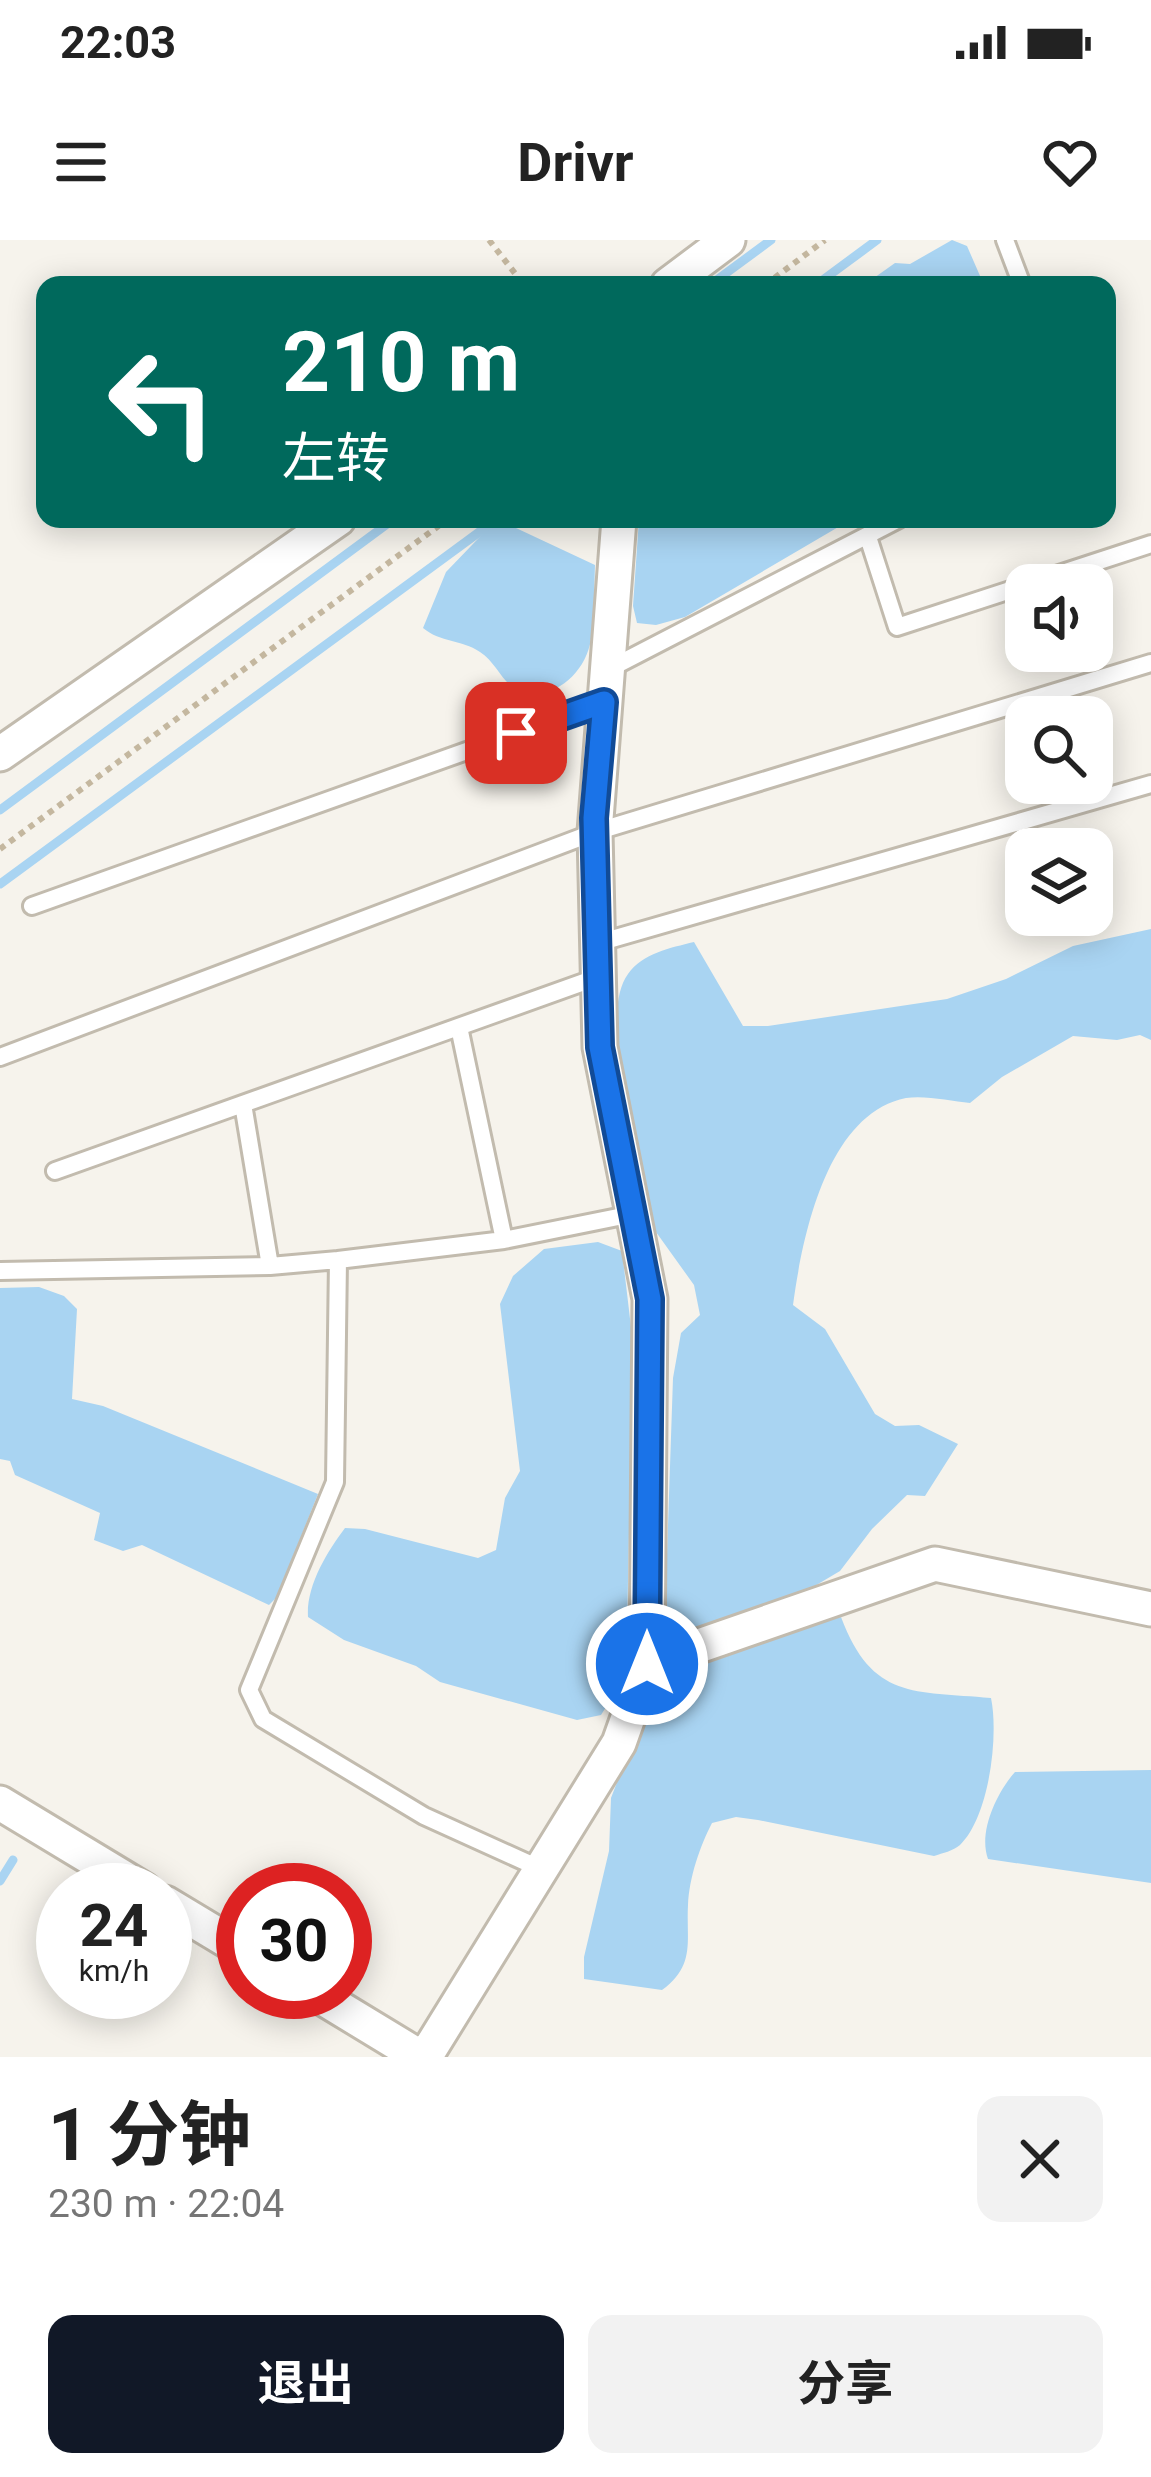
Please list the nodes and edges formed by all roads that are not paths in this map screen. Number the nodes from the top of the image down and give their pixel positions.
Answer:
1 (728, 240) edge
2 (1005, 240) edge
3 (680, 276) edge
4 (1019, 276) edge
5 (325, 528) edge
6 (618, 528) edge
7 (884, 528) edge
8 (868, 537) junction
9 (1151, 544) edge
10 (1151, 663) edge
11 (605, 686) junction
12 (0, 754) edge
13 (1151, 784) edge
14 (595, 832) junction
15 (32, 906) dead end
16 (598, 960) junction
17 (459, 1027) junction
18 (0, 1057) edge
19 (244, 1104) junction
20 (55, 1171) dead end
21 (633, 1214) junction
22 (504, 1240) junction
23 (338, 1260) junction
24 (270, 1266) junction
25 (0, 1271) edge
26 (1151, 1609) edge
27 (647, 1664) junction
28 (0, 1803) edge
29 (99, 1863) edge
30 (541, 1869) junction
31 (359, 2019) edge
32 (423, 2057) edge

1 - 3 street
2 - 4 lane
5 - 12 street
6 - 11 street
7 - 8 lane
8 - 9 lane
8 - 11 lane
10 - 14 lane
11 - 14 street
11 - 15 lane
13 - 16 lane
14 - 16 street
14 - 18 lane
16 - 17 lane
16 - 21 street
17 - 19 lane
17 - 22 lane
19 - 20 lane
19 - 24 lane
21 - 22 lane
21 - 27 street
22 - 23 lane
23 - 24 lane
23 - 30 lane
24 - 25 lane
26 - 27 street
27 - 30 street
28 - 29 street
30 - 32 street
31 - 32 street

